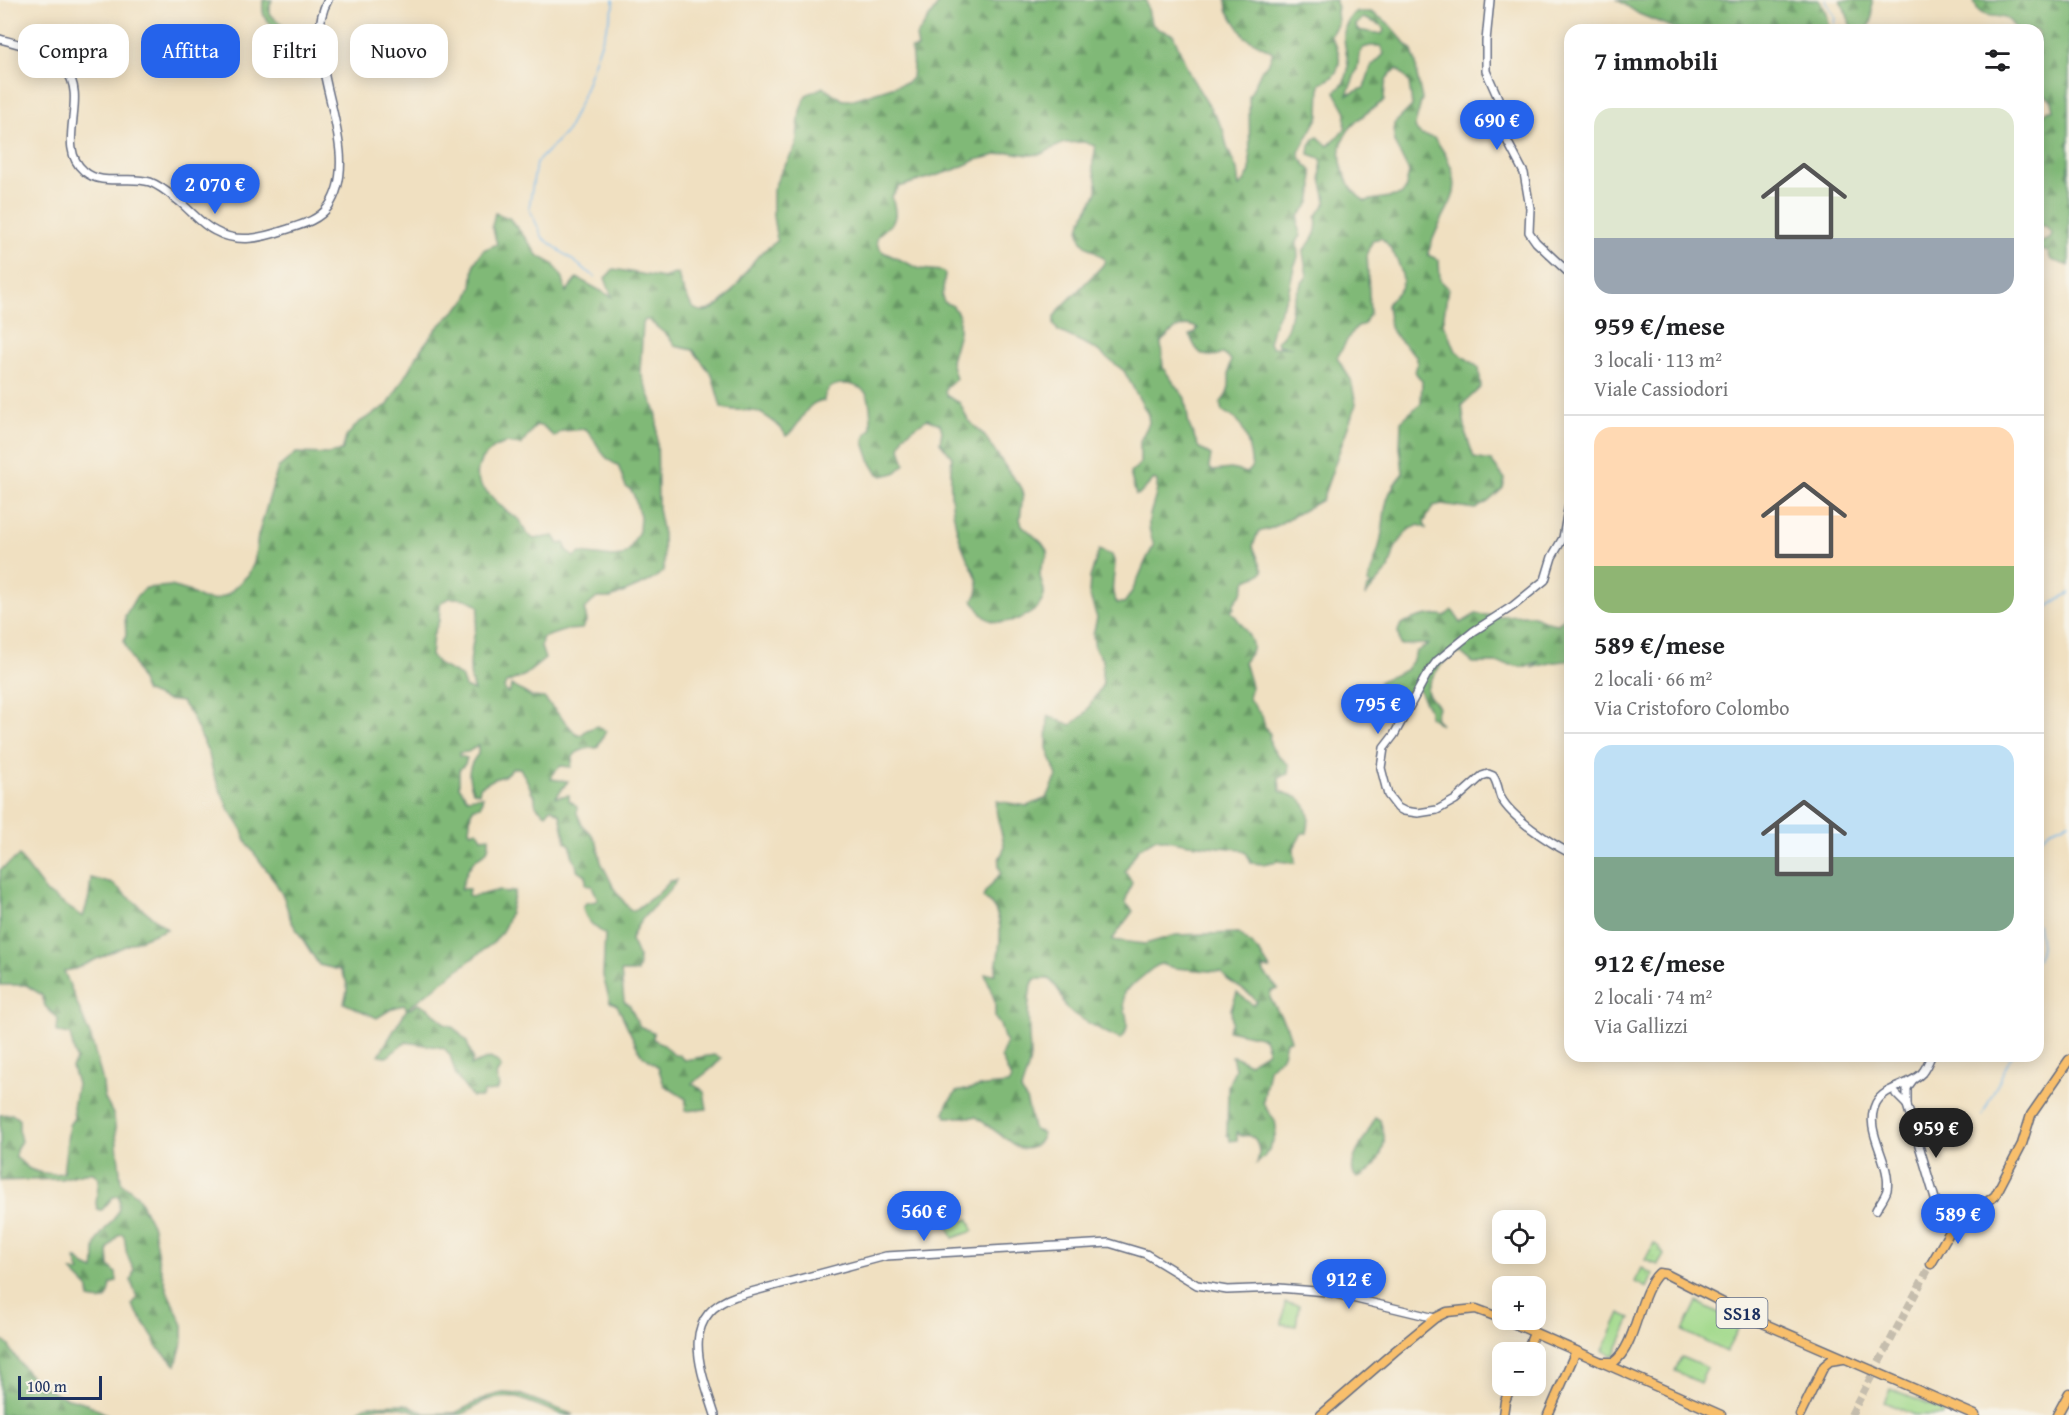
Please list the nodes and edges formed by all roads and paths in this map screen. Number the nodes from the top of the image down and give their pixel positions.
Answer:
1 (327, 0) edge
2 (1490, 0) edge
3 (0, 39) edge
4 (1564, 269) edge
5 (1564, 532) edge
6 (1564, 849) edge
7 (2069, 1060) edge
8 (1928, 1062) edge
9 (1902, 1090) junction
10 (1876, 1210) dead end
11 (1950, 1214) junction
12 (1970, 1214) junction
13 (1952, 1228) junction
14 (1932, 1264) tunnel mouth
15 (1492, 1315) edge
16 (1435, 1318) junction
17 (1528, 1330) edge
18 (1534, 1333) junction
19 (1530, 1342) edge
20 (1576, 1351) junction
21 (1846, 1359) junction
22 (1601, 1362) junction
23 (2069, 1393) edge
24 (1507, 1396) edge
25 (713, 1413) edge
26 (1321, 1415) edge
27 (1503, 1415) edge
28 (1548, 1415) edge
29 (1721, 1415) edge
30 (1800, 1415) edge
31 (1975, 1415) edge
32 (2057, 1415) edge

1 - 3 street
2 - 4 street
5 - 6 street
7 - 12 main road
8 - 9 street
9 - 10 street
9 - 11 street
11 - 12 street
11 - 13 street
12 - 13 main road
13 - 14 main road
15 - 16 main road
16 - 25 street
16 - 26 main road
17 - 18 main road
18 - 19 main road
18 - 20 main road
20 - 22 main road
20 - 28 main road
21 - 22 main road, SS18
21 - 30 main road
21 - 31 main road, SS18
22 - 29 main road
23 - 32 main road
24 - 27 main road

